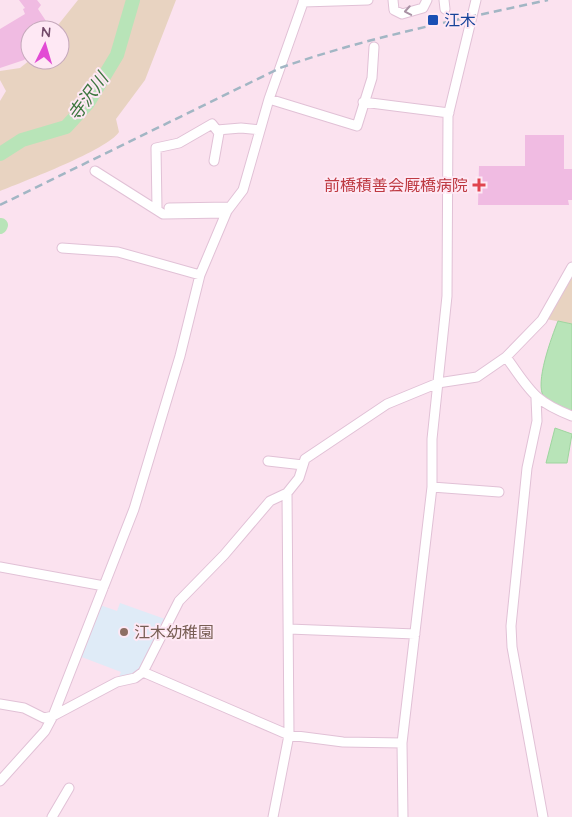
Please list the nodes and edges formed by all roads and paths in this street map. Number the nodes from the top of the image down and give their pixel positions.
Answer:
1 (368, 0) edge
2 (393, 0) edge
3 (427, 0) edge
4 (476, 0) edge
5 (304, 1) edge
6 (374, 47) dead end
7 (269, 99) junction
8 (363, 102) junction
9 (449, 113) junction
10 (217, 130) junction
11 (260, 130) junction
12 (214, 161) dead end
13 (95, 171) dead end
14 (157, 208) junction
15 (228, 210) junction
16 (62, 248) dead end
17 (572, 267) edge
18 (200, 275) junction
19 (506, 357) junction
20 (438, 383) junction
21 (536, 398) junction
22 (572, 416) edge
23 (268, 462) dead end
24 (303, 466) junction
25 (432, 487) junction
26 (499, 492) dead end
27 (286, 493) junction
28 (0, 567) edge
29 (104, 586) junction
30 (289, 629) junction
31 (415, 634) junction
32 (143, 672) junction
33 (0, 704) edge
34 (53, 716) junction
35 (289, 735) junction
36 (402, 743) junction
37 (0, 781) edge
38 (69, 788) dead end
39 (52, 817) edge
40 (273, 817) edge
41 (403, 817) edge
42 (543, 817) edge

1 - 5 street
3 -> 2 street
4 - 9 street
5 - 7 street
6 - 8 street
7 - 8 street
7 - 11 street
8 - 9 street
9 - 20 street
10 - 11 street
10 - 12 street
10 - 14 street
11 - 15 street
13 - 14 street
14 - 15 street
15 - 18 street
16 - 18 street
17 - 19 street
18 - 29 street
19 - 20 street
19 - 21 street
20 - 24 street
20 - 25 street
21 - 22 street
21 - 42 street
23 - 24 street
24 - 27 street
25 - 26 street
25 - 31 street
27 - 30 street
27 - 32 street
28 - 29 street
29 - 34 street
30 - 31 street
30 - 35 street
31 - 36 street
32 - 34 street
32 - 35 street
33 - 34 street
34 - 37 street
35 - 36 street
35 - 40 street
36 - 41 street
38 - 39 street

